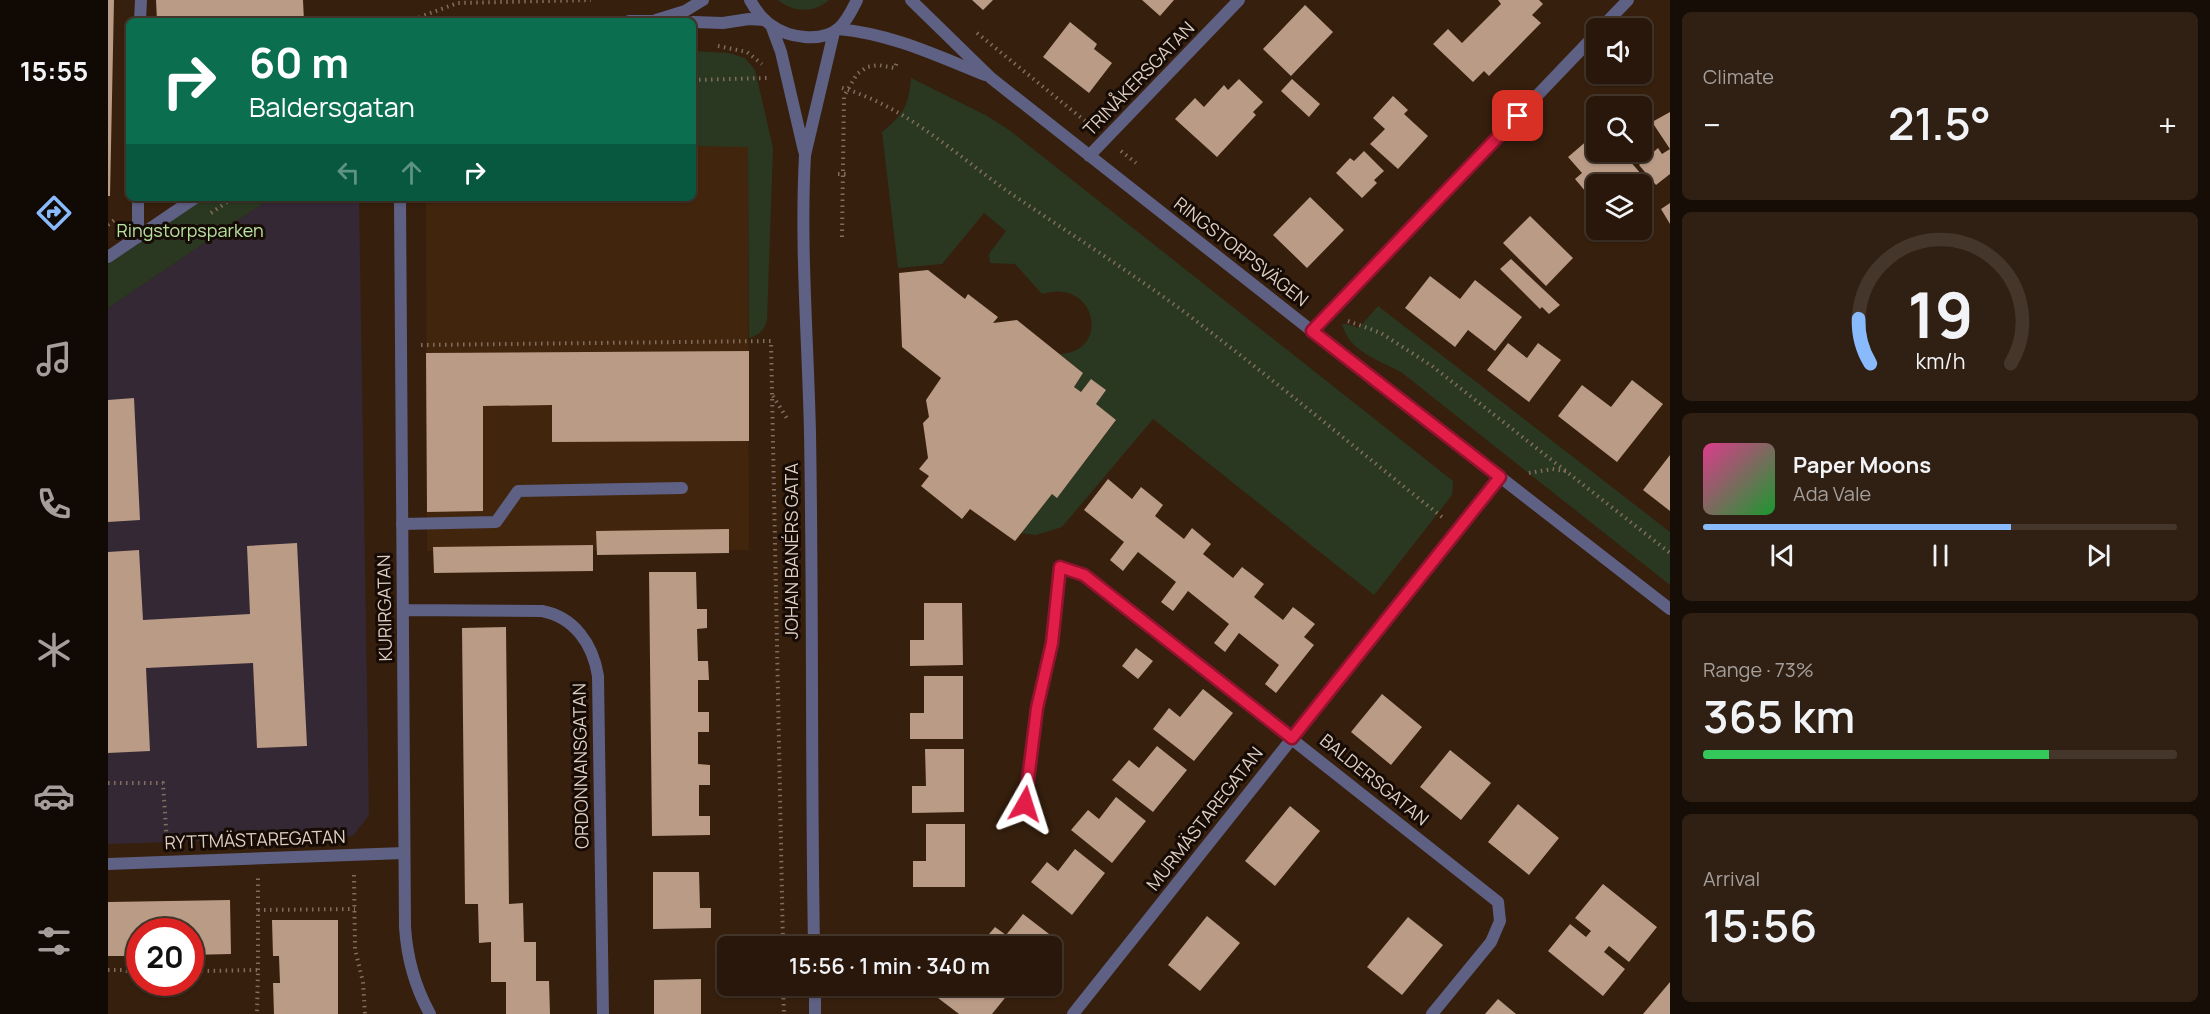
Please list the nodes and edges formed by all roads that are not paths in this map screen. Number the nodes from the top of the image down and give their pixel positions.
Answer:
1 (141, 0) edge
2 (703, 0) edge
3 (750, 0) edge
4 (857, 0) edge
5 (911, 0) edge
6 (1239, 0) edge
7 (1628, 0) edge
8 (141, 18) edge
9 (662, 18) edge
10 (1611, 18) edge
11 (696, 22) edge
12 (768, 23) junction
13 (836, 30) junction
14 (1586, 44) edge
15 (991, 78) junction
16 (805, 155) junction
17 (1089, 156) junction
18 (138, 201) edge
19 (191, 201) edge
20 (400, 201) edge
21 (138, 237) junction
22 (108, 257) edge
23 (1312, 331) junction
24 (1500, 477) junction
25 (682, 488) dead end
26 (402, 524) junction
27 (1670, 609) edge
28 (403, 610) junction
29 (1292, 738) junction
30 (1025, 804) dead end
31 (404, 853) junction
32 (108, 864) edge
33 (814, 936) edge
34 (814, 996) edge
35 (430, 1014) edge
36 (603, 1014) edge
37 (815, 1014) edge
38 (1073, 1014) edge
39 (1432, 1014) edge

1 - 8 street
2 - 9 street
3 - 12 street, JOHAN BANÉRS GATA
4 - 13 street
5 - 15 street, RINGSTORPSVÄGEN
6 - 17 street, TRINÅKERSGATAN
7 - 10 street
11 - 12 street
12 - 13 street, RINGSTORPSVÄGEN
12 - 16 street, JOHAN BANÉRS GATA
13 - 15 street, RINGSTORPSVÄGEN
13 - 16 street, JOHAN BANÉRS GATA
14 - 23 street
15 - 17 street, RINGSTORPSVÄGEN
16 - 33 street, JOHAN BANÉRS GATA
17 - 23 street, RINGSTORPSVÄGEN
18 - 21 street
19 - 21 street
20 - 26 street, KURIRGATAN
21 - 22 street
23 - 24 street, RINGSTORPSVÄGEN
24 - 27 street, RINGSTORPSVÄGEN
24 - 29 street, MURMÄSTAREGATAN
25 - 26 street
26 - 28 street, KURIRGATAN
28 - 31 street, KURIRGATAN
28 - 36 street, ORDONNANSGATAN
29 - 30 street, BALDERSGATAN
29 - 38 street, MURMÄSTAREGATAN
29 - 39 street, BALDERSGATAN
31 - 32 street, RYTTMÄSTAREGATAN
31 - 35 street, KURIRGATAN
34 - 37 street

